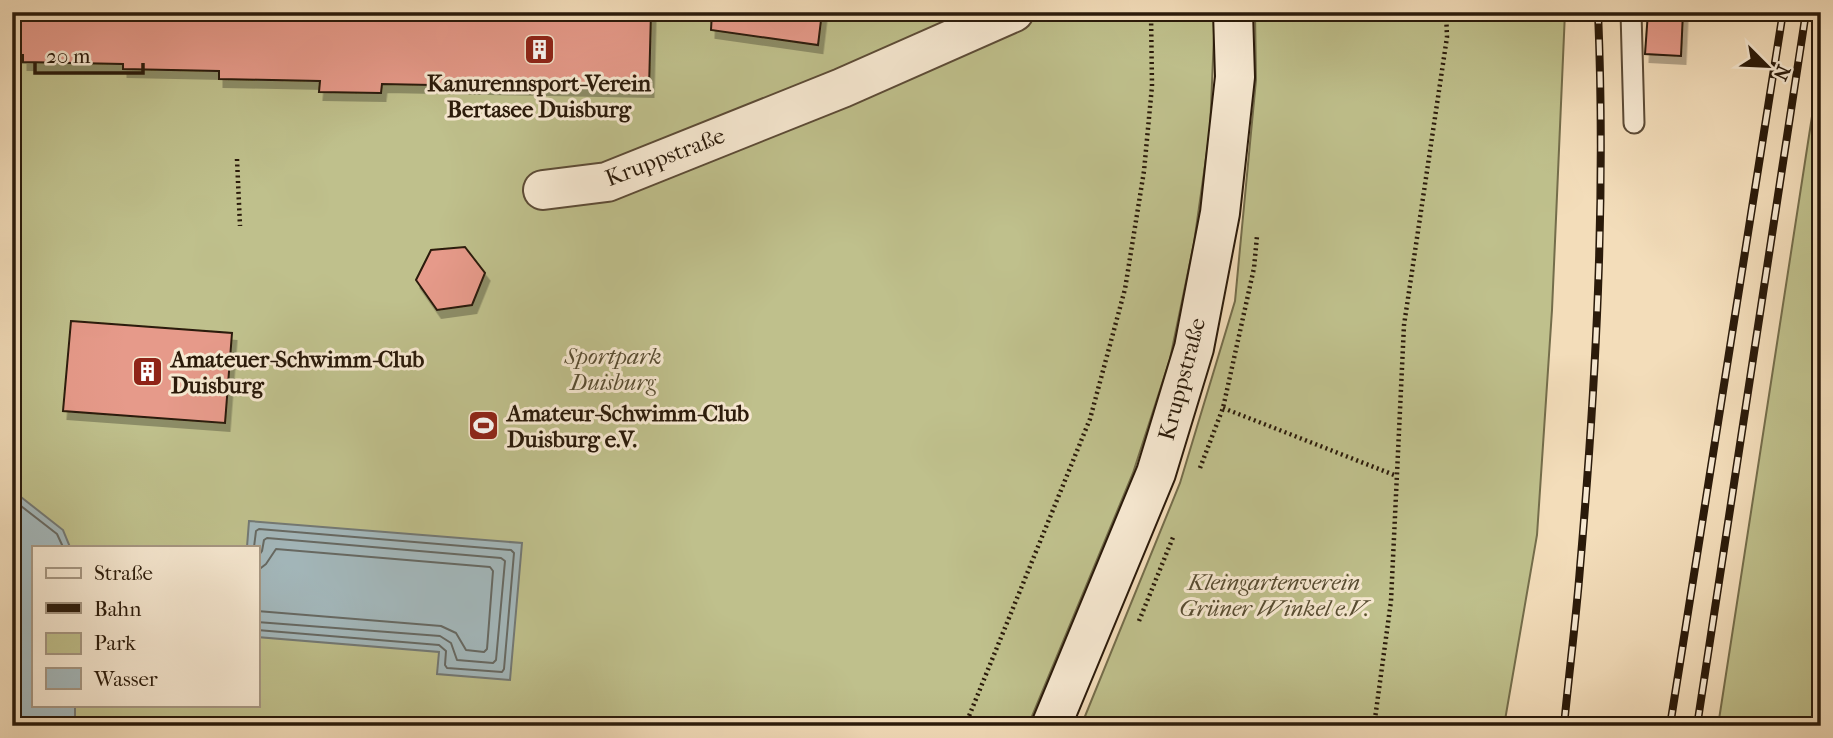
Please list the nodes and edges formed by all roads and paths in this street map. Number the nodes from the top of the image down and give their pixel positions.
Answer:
1 (1014, 12) edge
2 (1151, 12) edge
3 (1233, 12) edge
4 (1446, 12) edge
5 (1631, 12) edge
6 (1634, 123) dead end
7 (237, 159) dead end
8 (543, 190) dead end
9 (240, 226) dead end
10 (1223, 408) dead end
11 (1396, 476) junction
12 (965, 726) edge
13 (1051, 726) edge
14 (1374, 726) edge

1 - 8 street, Kruppstraße
2 - 12 path
3 - 13 street, Kruppstraße
4 - 11 path
5 - 6 lane
7 - 9 path
10 - 11 path
11 - 14 path

